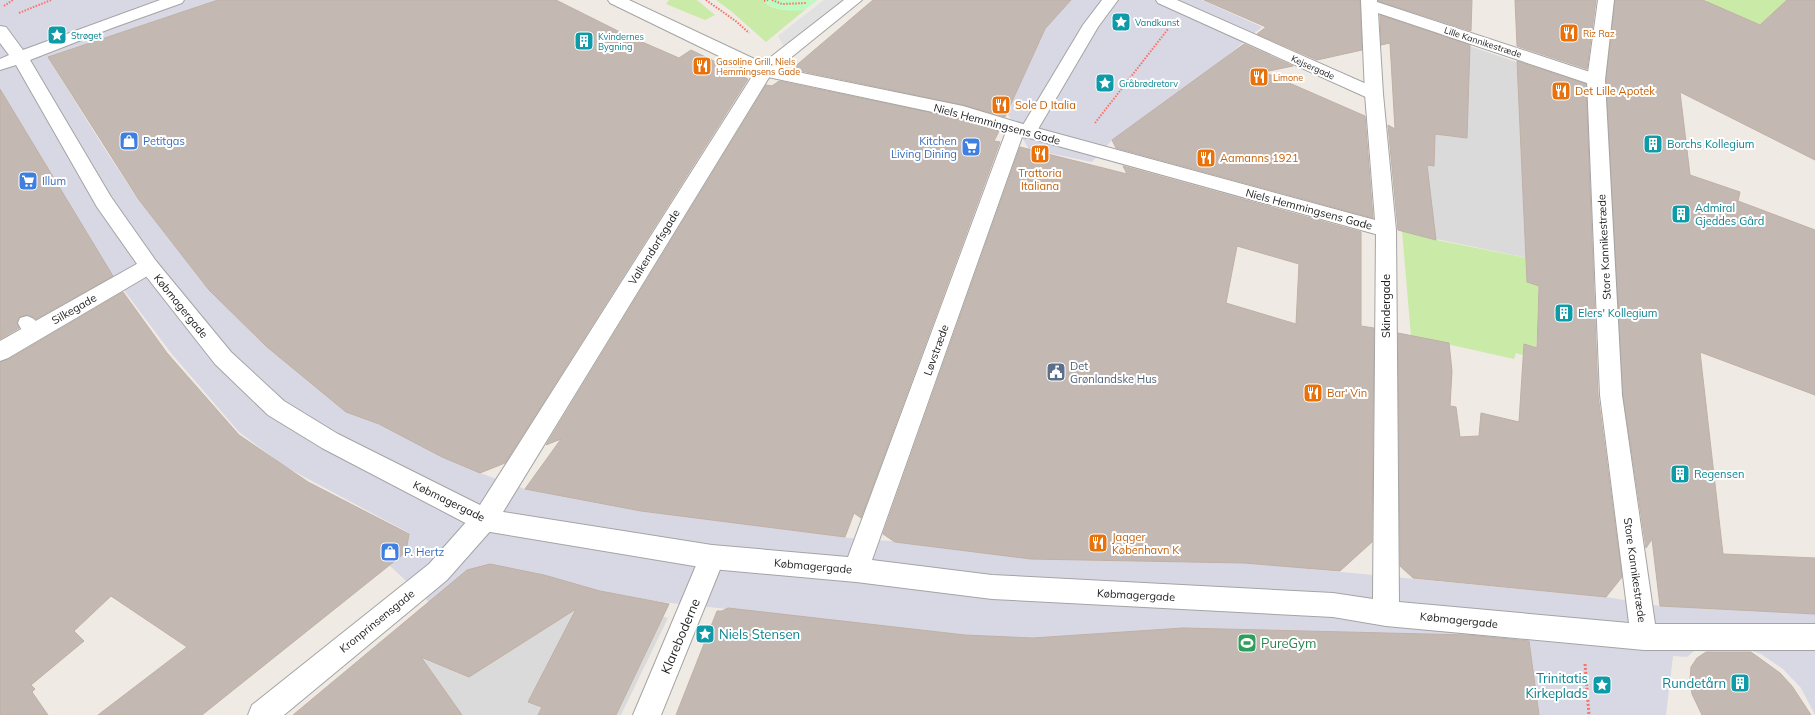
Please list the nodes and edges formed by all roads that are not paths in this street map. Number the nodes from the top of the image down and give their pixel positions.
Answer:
1 (176, 0) edge
2 (616, 0) edge
3 (854, 0) edge
4 (1110, 0) edge
5 (1164, 0) edge
6 (1606, 0) edge
7 (1370, 2) edge
8 (0, 31) edge
9 (20, 58) junction
10 (0, 65) edge
11 (771, 65) junction
12 (1596, 80) junction
13 (1374, 94) junction
14 (1022, 131) junction
15 (1386, 230) junction
16 (149, 266) junction
17 (0, 352) edge
18 (484, 520) junction
19 (712, 557) junction
20 (856, 570) junction
21 (1386, 613) junction
22 (1644, 637) junction
23 (1815, 637) edge
24 (262, 715) edge
25 (647, 715) edge

1 - 9 street
2 - 11 street, Niels Hemmingsens Gade
3 - 11 street, Valkendorfsgade
4 - 14 street
5 - 13 street, Kejsergade
6 - 12 street, Store Kannikestræde
7 - 12 street, Lille Kannikestræde
7 - 13 street, Skindergade
8 - 9 street, Købmagergade
9 - 10 street
9 - 16 street, Købmagergade
11 - 14 street, Niels Hemmingsens Gade
11 - 18 street, Valkendorfsgade
12 - 22 street, Store Kannikestræde
13 - 15 street, Skindergade
14 - 15 street, Niels Hemmingsens Gade
14 - 20 street, Løvstræde
15 - 21 street, Skindergade
16 - 17 street, Silkegade
16 - 18 street, Købmagergade
18 - 19 street, Købmagergade
18 - 24 street, Kronprinsensgade
19 - 20 street, Købmagergade
19 - 25 street, Klareboderne
20 - 21 street, Købmagergade
21 - 22 street, Købmagergade
22 - 23 street, Købmagergade

